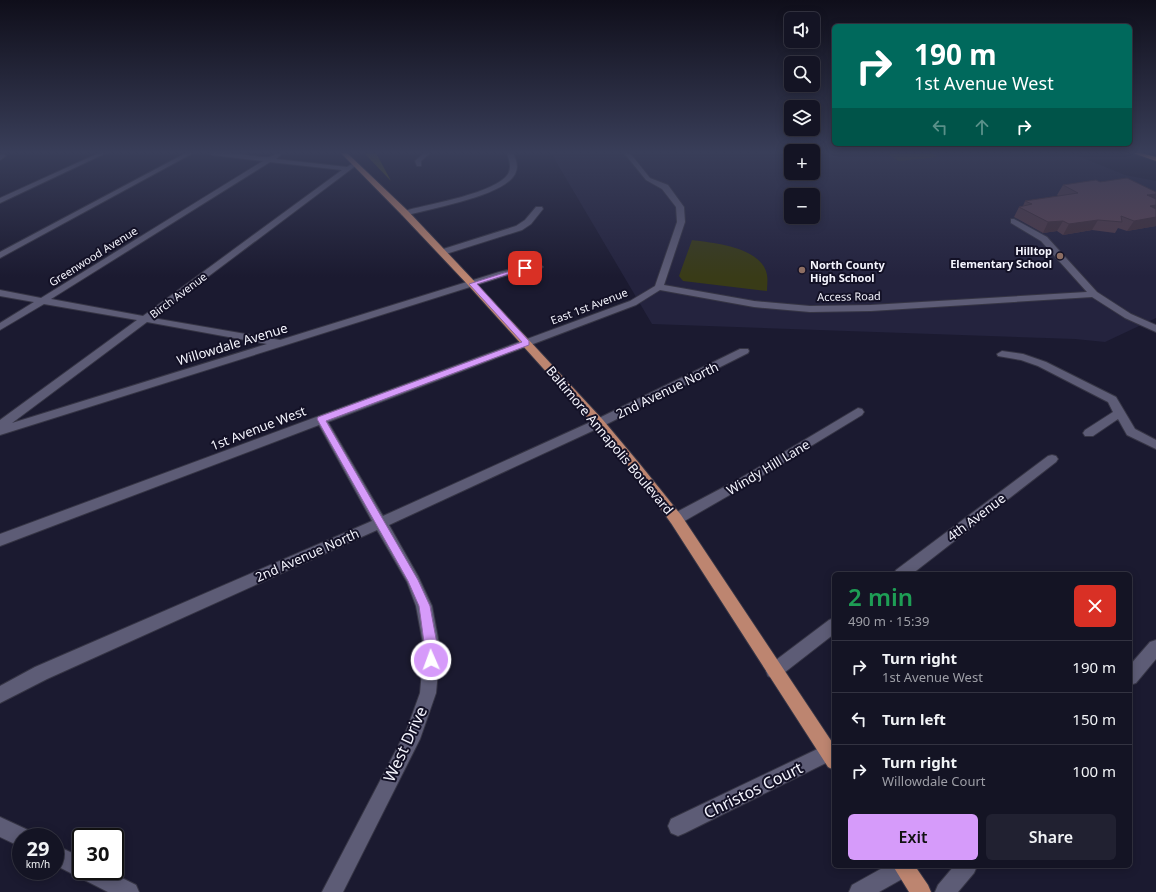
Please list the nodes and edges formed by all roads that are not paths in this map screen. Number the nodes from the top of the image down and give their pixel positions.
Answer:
1 (13, 195) edge
2 (111, 195) edge
3 (211, 195) edge
4 (313, 195) edge
5 (384, 195) edge
6 (478, 195) edge
7 (672, 195) edge
8 (0, 201) edge
9 (539, 209) dead end
10 (405, 213) junction
11 (1014, 221) dead end
12 (443, 252) junction
13 (0, 255) edge
14 (539, 267) dead end
15 (472, 284) junction
16 (659, 287) junction
17 (0, 293) edge
18 (1094, 294) junction
19 (43, 300) junction
20 (144, 320) junction
21 (0, 327) edge
22 (1156, 329) edge
23 (282, 343) junction
24 (527, 343) junction
25 (744, 352) dead end
26 (1002, 354) dead end
27 (858, 412) dead end
28 (1119, 413) junction
29 (321, 419) junction
30 (599, 423) junction
31 (0, 426) edge
32 (0, 431) edge
33 (1089, 433) dead end
34 (1156, 445) edge
35 (1052, 459) dead end
36 (676, 519) junction
37 (380, 523) junction
38 (0, 540) edge
39 (904, 572) edge
40 (832, 627) edge
41 (1156, 647) edge
42 (774, 671) junction
43 (1132, 675) edge
44 (0, 695) edge
45 (831, 757) edge
46 (678, 826) dead end
47 (0, 827) edge
48 (12, 833) edge
49 (901, 868) edge
50 (905, 868) edge
51 (965, 868) edge
52 (105, 880) edge
53 (129, 892) edge
54 (332, 892) edge
55 (859, 892) edge
56 (921, 892) edge
57 (945, 892) edge

1 - 8 street
2 - 13 street
3 - 19 street, Greenwood Avenue
4 - 20 street, Birch Avenue
5 - 10 main road, Baltimore Annapolis Boulevard
6 - 10 street
7 - 16 street
9 - 12 street
10 - 12 main road, Baltimore Annapolis Boulevard
11 - 18 street
12 - 15 main road, Baltimore Annapolis Boulevard
14 - 15 street, Willowdale Avenue
15 - 23 street, Willowdale Avenue
15 - 24 main road, Baltimore Annapolis Boulevard
16 - 18 street, Access Road
16 - 24 street, East 1st Avenue
17 - 19 street
18 - 22 street
19 - 20 street
19 - 21 street, Greenwood Avenue
20 - 23 street
20 - 31 street, Birch Avenue
23 - 32 street, Willowdale Avenue
24 - 29 street, 1st Avenue West
24 - 30 main road, Baltimore Annapolis Boulevard
25 - 30 street, 2nd Avenue North
26 - 28 street
27 - 36 street, Windy Hill Lane
28 - 33 street
28 - 34 street
29 - 37 street, West Drive
29 - 38 street, 1st Avenue West
30 - 36 main road, Baltimore Annapolis Boulevard
30 - 37 street, 2nd Avenue North
35 - 39 street, 4th Avenue
36 - 42 main road, Baltimore Annapolis Boulevard
37 - 44 street, 2nd Avenue North
37 - 54 street, West Drive
40 - 42 street
41 - 43 street
42 - 45 main road, Baltimore Annapolis Boulevard
45 - 46 street, Christos Court
47 - 48 street
49 - 55 street
50 - 56 main road
51 - 57 street
52 - 53 street

